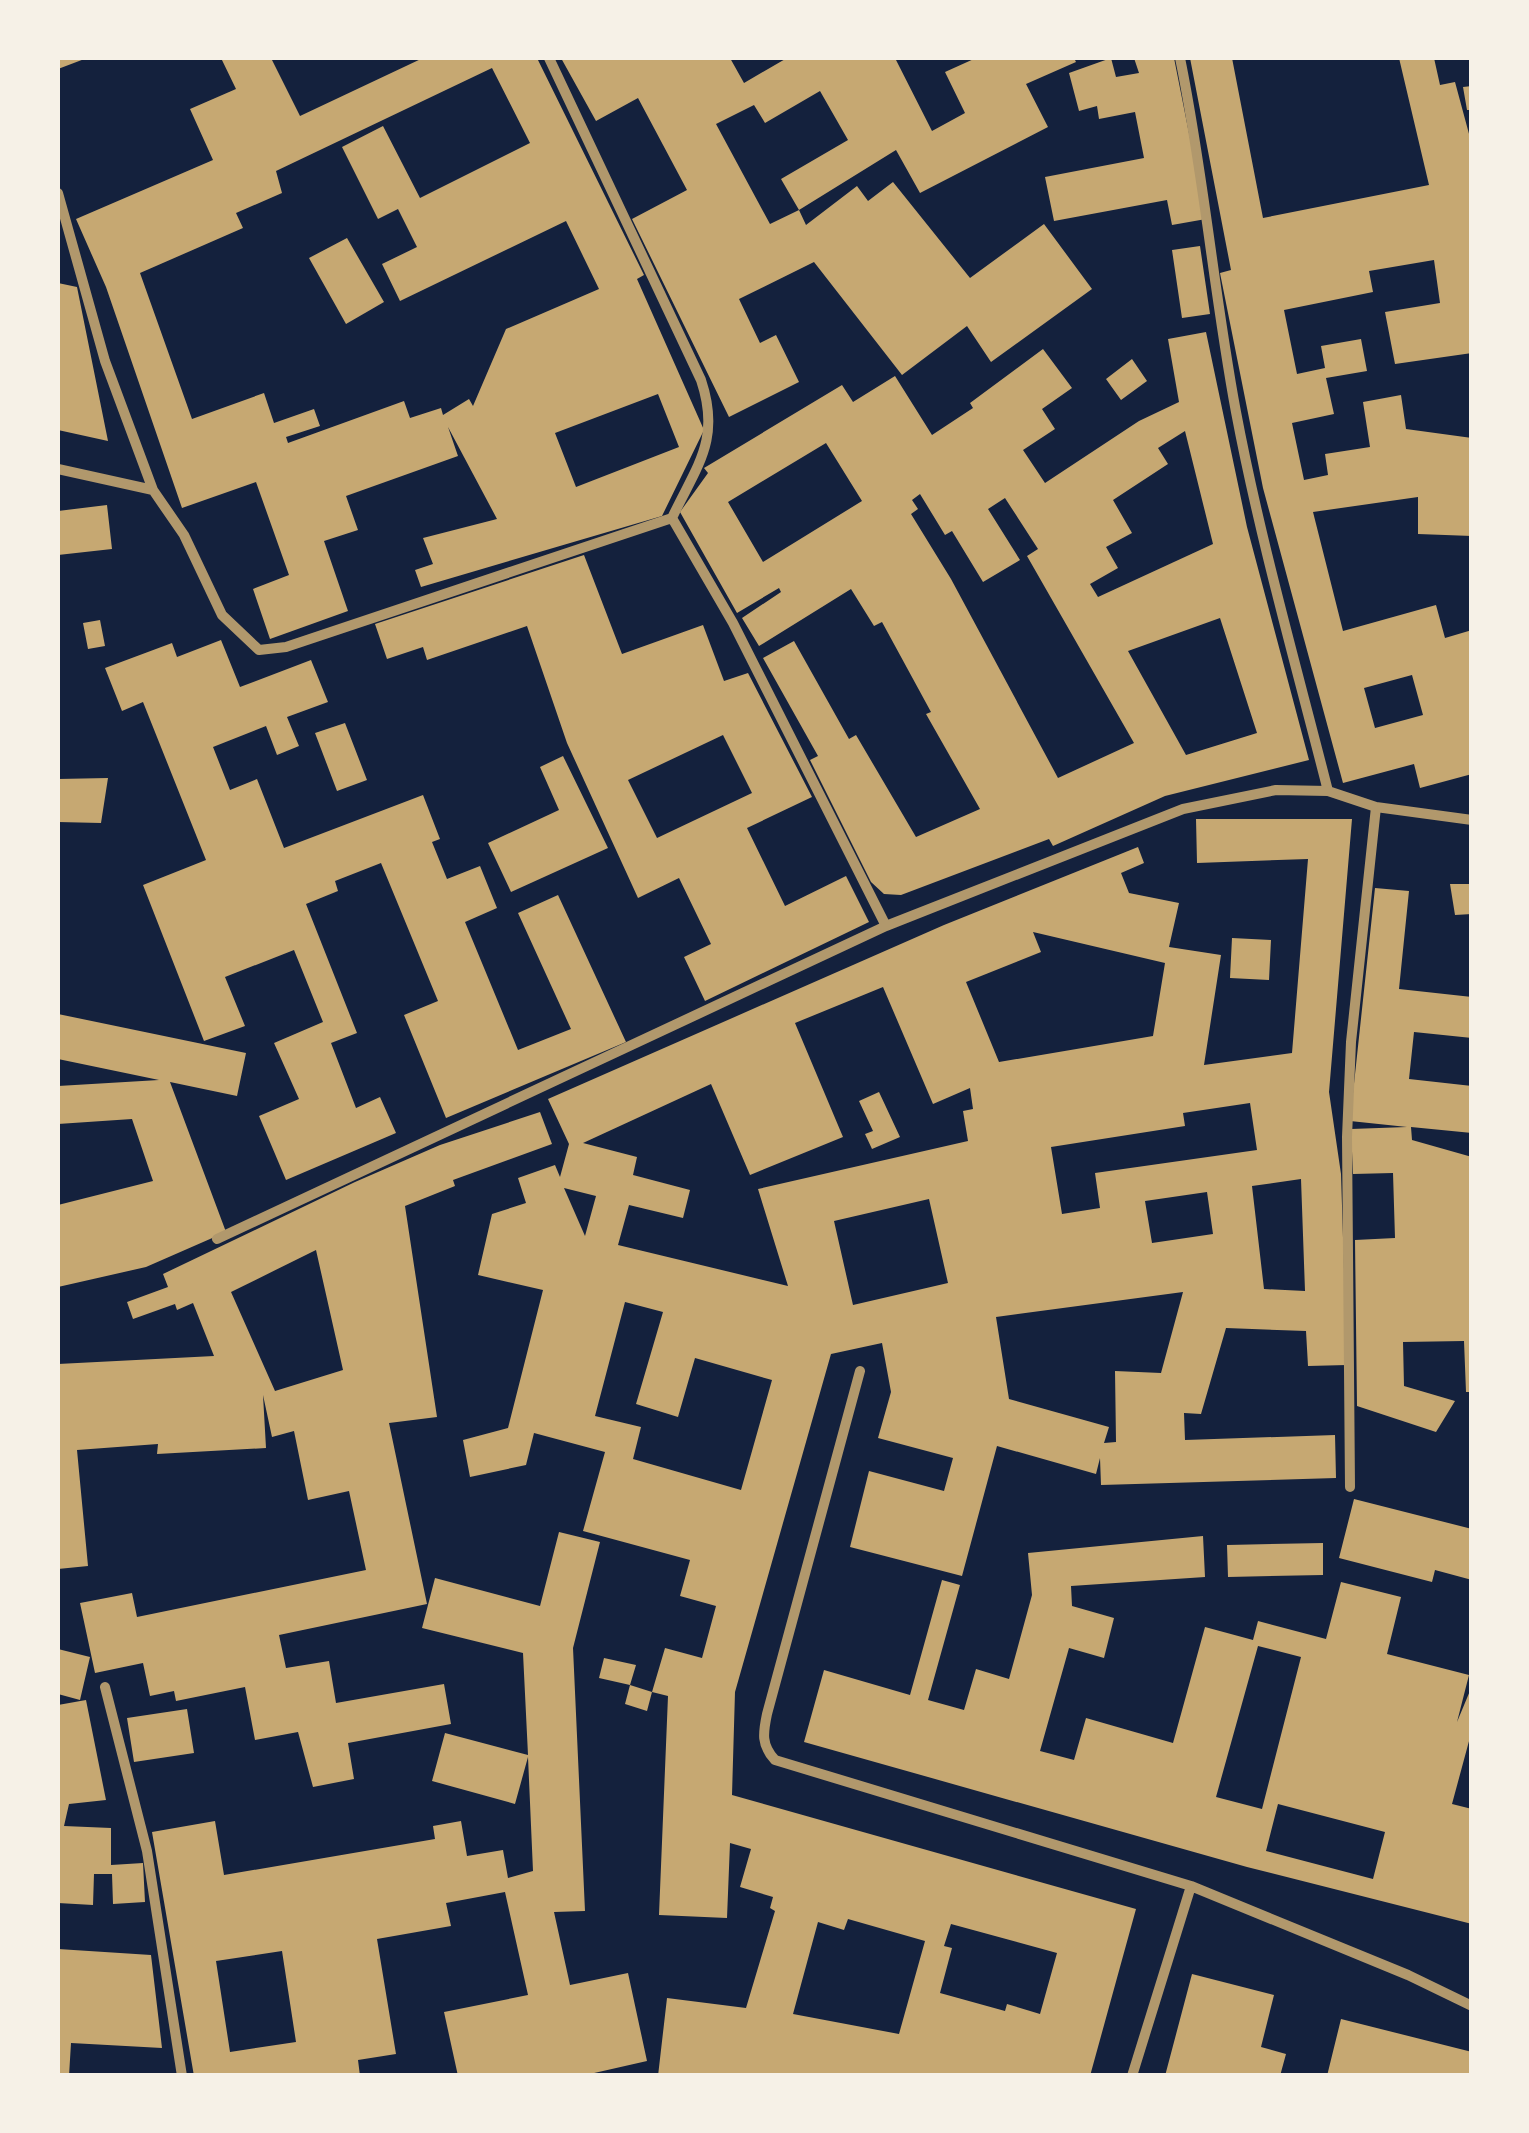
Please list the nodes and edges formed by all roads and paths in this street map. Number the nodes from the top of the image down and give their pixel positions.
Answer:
1 (548, 58) edge
2 (1180, 58) edge
3 (58, 193) edge
4 (58, 469) edge
5 (153, 490) junction
6 (672, 518) junction
7 (1328, 790) junction
8 (1376, 807) junction
9 (1472, 820) edge
10 (886, 926) junction
11 (217, 1239) dead end
12 (860, 1370) dead end
13 (1350, 1488) dead end
14 (105, 1687) dead end
15 (1190, 1886) junction
16 (1472, 2006) edge
17 (182, 2076) edge
18 (1132, 2076) edge

1 - 6 street
2 - 7 street
3 - 5 street
4 - 5 street
5 - 6 street
6 - 10 street
7 - 8 street
7 - 10 street
8 - 9 street
8 - 13 street
10 - 11 street
12 - 15 street
14 - 17 street
15 - 16 street
15 - 18 street

